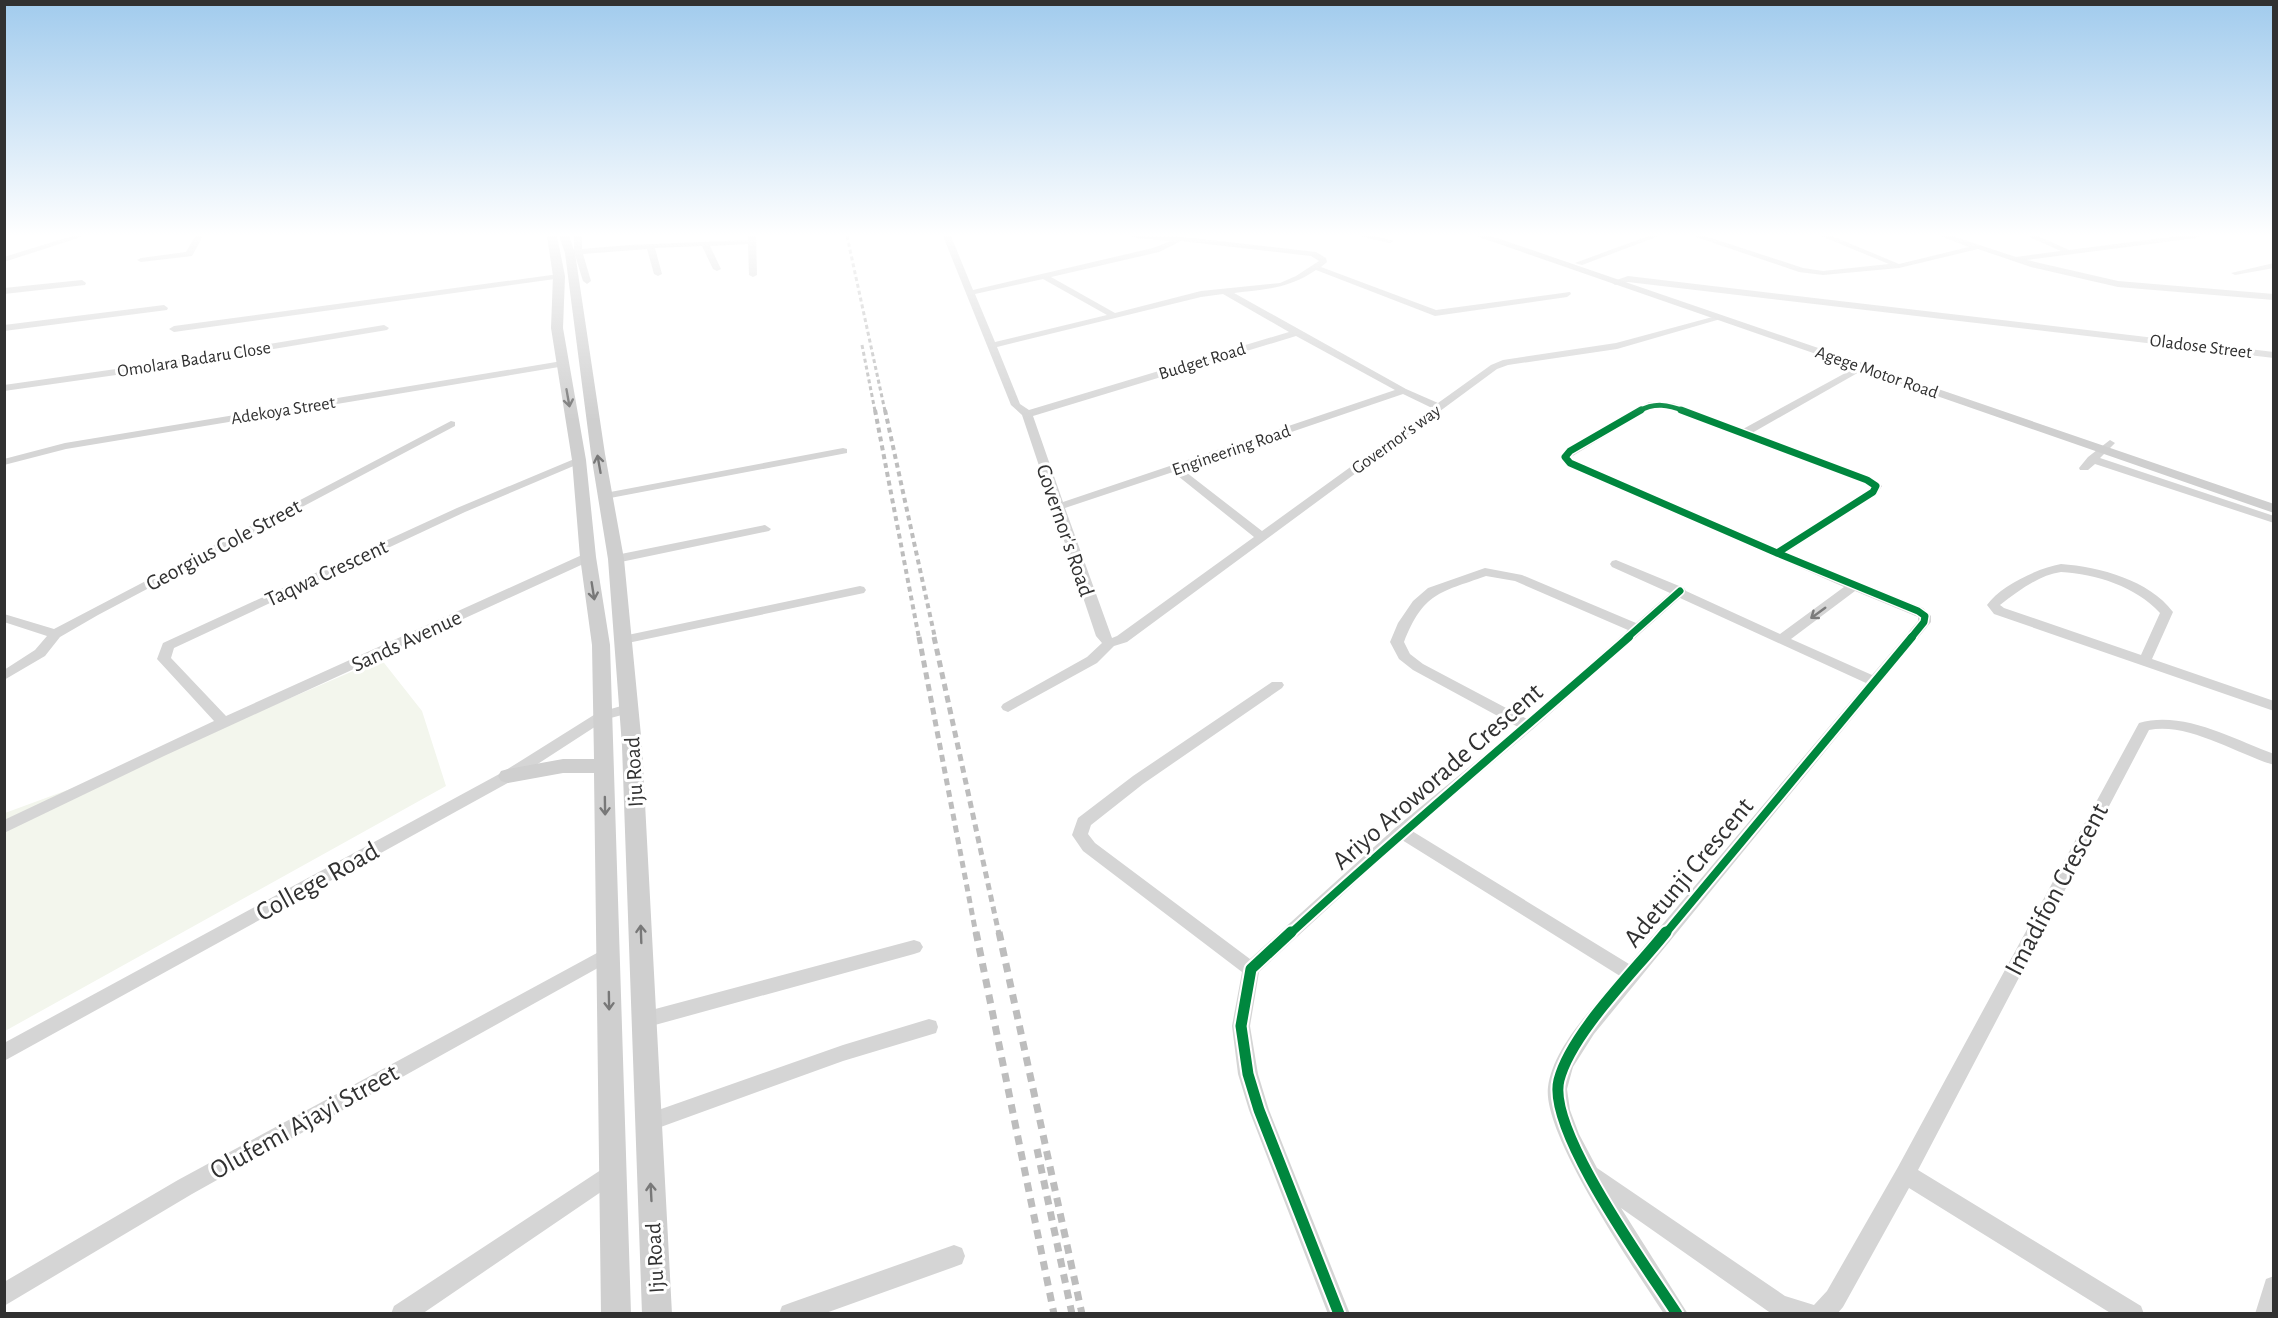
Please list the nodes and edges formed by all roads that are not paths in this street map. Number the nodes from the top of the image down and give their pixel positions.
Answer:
1 (403, 298) edge
2 (558, 298) edge
3 (580, 298) edge
4 (972, 298) edge
5 (1082, 298) edge
6 (1187, 298) edge
7 (1235, 298) edge
8 (1394, 298) edge
9 (1543, 298) edge
10 (1667, 298) edge
11 (1673, 298) edge
12 (1776, 298) edge
13 (164, 308) dead end
14 (1877, 309) junction
15 (1115, 316) junction
16 (1720, 318) junction
17 (1882, 321) dead end
18 (4, 328) edge
19 (384, 328) dead end
20 (174, 329) dead end
21 (1297, 333) junction
22 (992, 346) junction
23 (2274, 355) edge
24 (562, 364) junction
25 (1863, 367) junction
26 (4, 388) edge
27 (1403, 391) junction
28 (1439, 407) junction
29 (1027, 414) junction
30 (451, 424) dead end
31 (1744, 433) junction
32 (2106, 446) junction
33 (843, 451) dead end
34 (2092, 459) junction
35 (579, 460) junction
36 (4, 462) edge
37 (2084, 468) dead end
38 (1176, 469) junction
39 (605, 496) junction
40 (2274, 499) edge
41 (1058, 507) junction
42 (2274, 508) edge
43 (2274, 520) edge
44 (765, 529) dead end
45 (1263, 538) junction
46 (1776, 554) junction
47 (588, 556) junction
48 (616, 559) junction
49 (1616, 564) dead end
50 (1852, 587) junction
51 (860, 590) dead end
52 (1680, 591) junction
53 (4, 618) edge
54 (1638, 629) junction
55 (55, 634) junction
56 (1783, 638) junction
57 (623, 640) junction
58 (1108, 643) junction
59 (2145, 661) junction
60 (4, 676) edge
61 (1873, 681) junction
62 (1277, 685) dead end
63 (2274, 706) edge
64 (1008, 707) dead end
65 (628, 709) junction
66 (602, 716) junction
67 (224, 723) junction
68 (1528, 726) junction
69 (2274, 760) edge
70 (604, 766) junction
71 (508, 776) junction
72 (4, 827) edge
73 (1401, 832) junction
74 (914, 947) dead end
75 (608, 954) junction
76 (1251, 969) junction
77 (1631, 974) junction
78 (645, 1020) junction
79 (929, 1027) dead end
80 (4, 1053) edge
81 (647, 1123) junction
82 (613, 1172) junction
83 (1587, 1173) junction
84 (1905, 1174) junction
85 (954, 1256) dead end
86 (2274, 1287) edge
87 (4, 1294) edge
88 (402, 1314) edge
89 (616, 1314) edge
90 (657, 1314) edge
91 (790, 1314) edge
92 (1339, 1314) edge
93 (1677, 1314) edge
94 (1810, 1314) edge
95 (1821, 1314) edge
96 (2133, 1314) edge
97 (2265, 1314) edge

1 - 20 street
2 - 24 main road, Iju Road
39 -> 3 main road, Iju Road
4 - 22 street, Governor's Road
5 - 15 street
6 - 15 street
7 - 21 street, Budget Road
8 - 9 street
10 - 16 main road, Agege Motor Road
11 - 32 main road, Agege Motor Road
12 - 14 street, Oladose Street
13 - 18 street
14 - 17 street
14 - 23 street, Oladose Street
15 - 22 street
16 - 25 main road, Agege Motor Road
16 - 28 street, Governor's way
19 - 26 street, Omolara Badaru Close
21 - 27 street
21 - 29 street, Budget Road
22 - 29 street, Governor's Road
24 -> 35 main road, Iju Road
24 - 36 street, Adekoya Street
25 - 31 street
25 - 32 main road, Agege Motor Road
27 - 28 street
27 - 38 street, Engineering Road
28 - 45 street, Governor's way
29 - 41 street, Governor's Road
30 - 55 street, Georgius Cole Street
31 - 46 street, Adetunji Crescent
31 - 46 street, Adetunji Crescent
32 - 34 street
32 - 40 main road, Agege Motor Road
32 - 42 main road, Agege Motor Road
33 - 39 street
34 - 37 street
34 - 43 street
35 - 47 main road, Iju Road
35 - 67 street, Taqwa Crescent
38 - 41 street, Engineering Road
38 - 45 street
39 - 48 main road, Iju Road
41 - 58 street, Governor's Road
44 - 48 street
45 - 58 street, Governor's way
46 - 50 street, Adetunji Crescent
47 -> 66 main road, Iju Road
47 - 67 street, Sands Avenue
48 - 57 main road, Iju Road
49 - 52 street
50 -> 56 street
50 - 61 street, Adetunji Crescent
51 - 57 street
52 - 54 street, Ariyo Aroworade Crescent
52 - 56 street
53 - 55 street
54 - 68 street, Ariyo Aroworade Crescent
54 - 68 street
55 - 60 street, Georgius Cole Street
56 - 61 street
57 - 65 main road, Iju Road
58 - 64 street, Governor's way
59 - 59 street
59 - 63 street
61 - 77 street, Adetunji Crescent
62 - 76 street
65 - 66 street, College Road
78 -> 65 main road, Iju Road
66 - 70 main road, Iju Road
66 - 71 street, College Road
67 - 72 street, Sands Avenue
68 - 73 street, Ariyo Aroworade Crescent
69 - 84 street, Imadifon Crescent
70 - 71 main road
70 -> 75 main road, Iju Road
71 - 80 street, College Road
73 - 76 street, Ariyo Aroworade Crescent
73 - 77 street
74 - 78 street
75 -> 82 main road, Iju Road
75 - 87 street, Olufemi Ajayi Street
76 - 92 street
77 - 83 street, Adetunji Crescent
78 - 81 main road, Iju Road
79 - 81 street
90 -> 81 main road, Iju Road
82 - 88 street
82 - 89 main road, Iju Road
83 - 93 street, Adetunji Crescent
83 - 94 street
84 - 95 street, Imadifon Crescent
84 - 96 street
85 - 91 street
86 - 97 street

